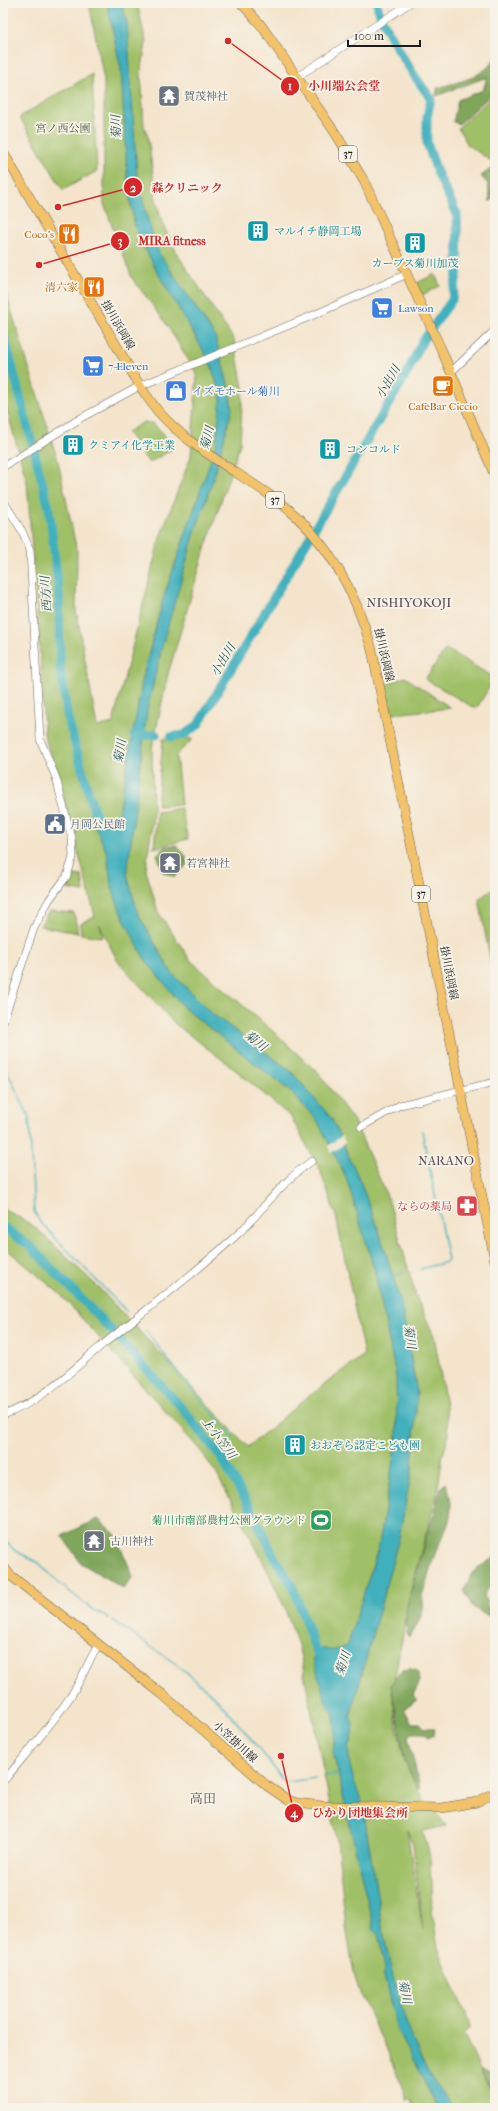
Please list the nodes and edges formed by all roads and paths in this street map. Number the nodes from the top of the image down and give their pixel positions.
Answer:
1 (241, 3) edge
2 (410, 3) edge
3 (297, 77) junction
4 (3, 152) edge
5 (407, 274) junction
6 (495, 330) edge
7 (451, 372) junction
8 (140, 386) junction
9 (3, 468) edge
10 (495, 476) edge
11 (3, 500) edge
12 (3, 1022) edge
13 (495, 1082) edge
14 (460, 1090) junction
15 (361, 1127) dead end
16 (312, 1161) dead end
17 (495, 1261) edge
18 (3, 1415) edge
19 (3, 1566) edge
20 (99, 1644) junction
21 (3, 1782) edge
22 (495, 1792) edge

1 - 3 main road, 37
2 - 3 street
3 - 5 main road, 37
4 - 8 main road, 掛川浜岡線 / 37
5 - 7 main road, 37
5 - 8 street
6 - 7 street
7 - 10 main road, 37
8 - 9 street
8 - 14 main road, 掛川浜岡線 / 37
11 - 12 street
13 - 14 street
14 - 15 street
14 - 17 main road, 掛川浜岡線 / 37
16 - 18 street
19 - 20 main road, 小笠掛川線
20 - 21 street
20 - 22 main road, 小笠掛川線

